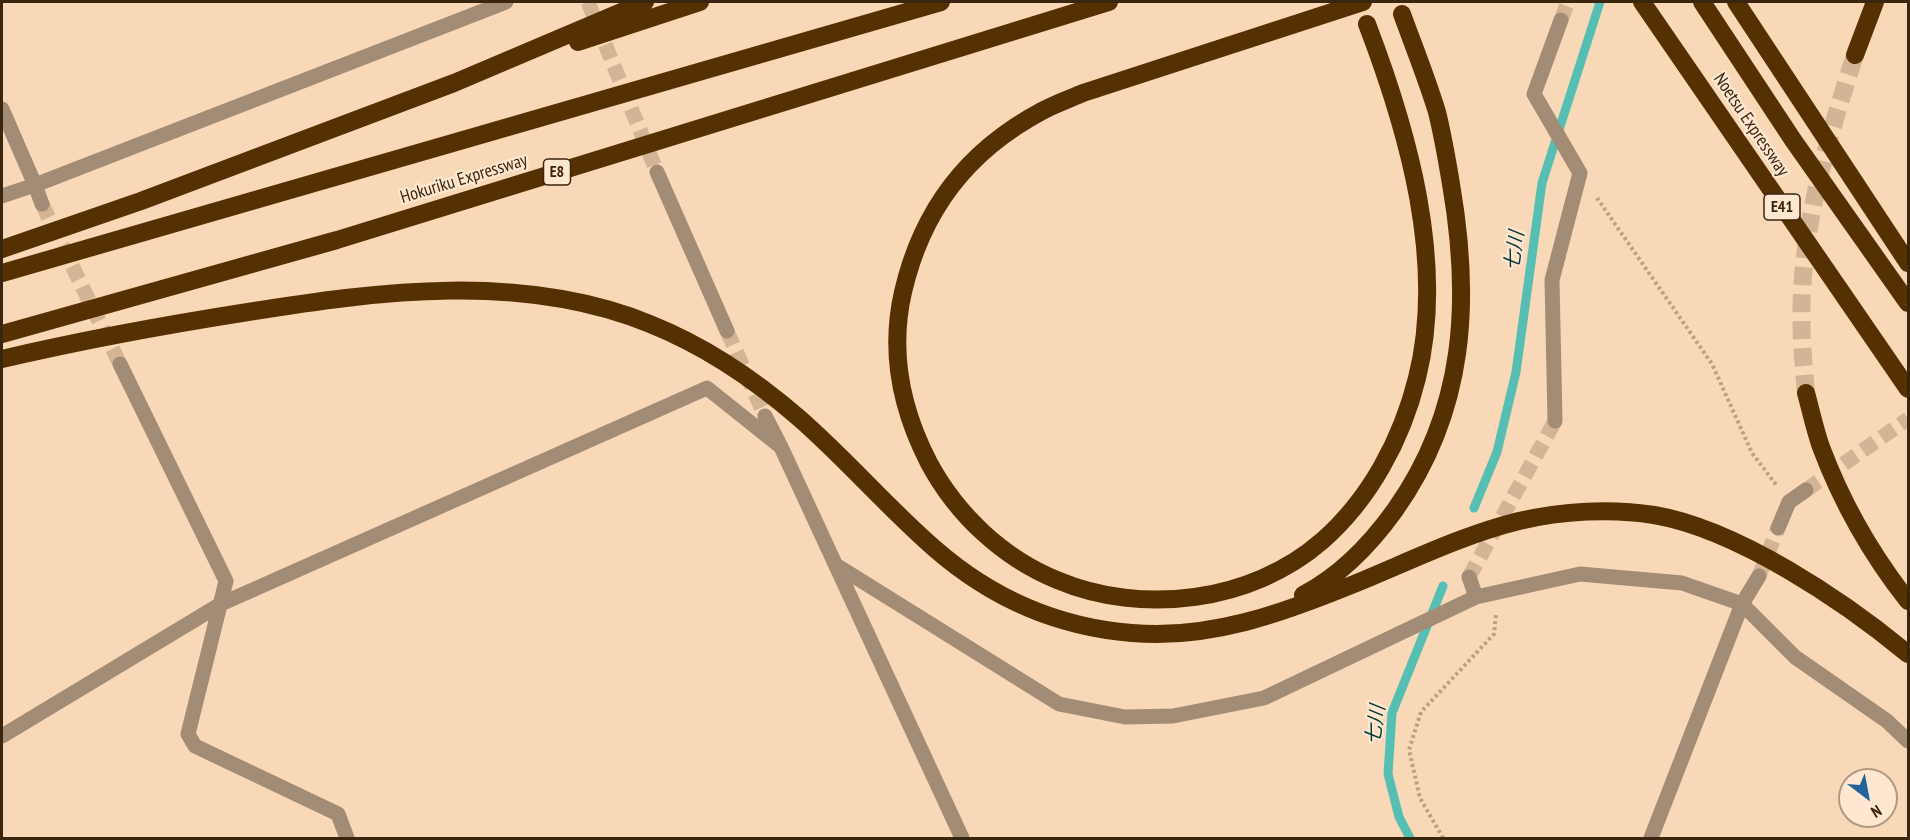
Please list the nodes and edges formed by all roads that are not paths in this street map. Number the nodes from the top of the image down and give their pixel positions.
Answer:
1 (506, 2) edge
2 (645, 2) edge
3 (700, 2) edge
4 (941, 2) edge
5 (1109, 2) edge
6 (1363, 2) edge
7 (1642, 2) edge
8 (1702, 2) edge
9 (1736, 2) edge
10 (1875, 2) edge
11 (1402, 14) dead end
12 (1561, 20) tunnel mouth
13 (1367, 24) dead end
14 (1855, 55) tunnel mouth
15 (454, 83) junction
16 (2, 109) edge
17 (657, 172) tunnel mouth
18 (35, 185) junction
19 (2, 196) edge
20 (42, 204) tunnel mouth
21 (2, 249) edge
22 (1908, 263) edge
23 (2, 273) edge
24 (1908, 303) edge
25 (727, 331) tunnel mouth
26 (2, 334) edge
27 (2, 359) edge
28 (120, 364) tunnel mouth
29 (1908, 389) edge
30 (1806, 393) tunnel mouth
31 (765, 416) tunnel mouth
32 (1555, 421) tunnel mouth
33 (782, 447) junction
34 (1806, 490) tunnel mouth
35 (1778, 528) tunnel mouth
36 (836, 565) junction
37 (1759, 576) tunnel mouth
38 (1469, 577) dead end
39 (1476, 597) junction
40 (1908, 601) edge
41 (221, 604) junction
42 (1742, 604) junction
43 (1229, 626) junction
44 (1908, 654) edge
45 (2, 736) edge
46 (1908, 741) edge
47 (347, 838) edge
48 (962, 838) edge
49 (1651, 838) edge

1 - 18 street
2 - 15 highway
3 - 15 highway
4 - 23 highway, Hokuriku Expressway
5 - 26 highway, Hokuriku Expressway / E8
6 - 13 highway
7 - 29 highway, Noetsu Expressway / E41
8 - 24 highway, Noetsu Expressway / E41
9 - 22 highway
10 - 14 highway
11 - 43 highway
12 - 32 street
15 - 21 highway
16 - 18 street
17 - 25 street
18 - 19 street
18 - 20 street
27 - 43 highway
28 - 41 street
30 - 40 highway
31 - 33 street
33 - 36 street
33 - 41 street
34 - 35 street
36 - 39 street
36 - 48 street
37 - 42 street
38 - 39 street
39 - 42 street
41 - 45 street
41 - 47 street
42 - 46 street
42 - 49 street
43 - 44 highway

